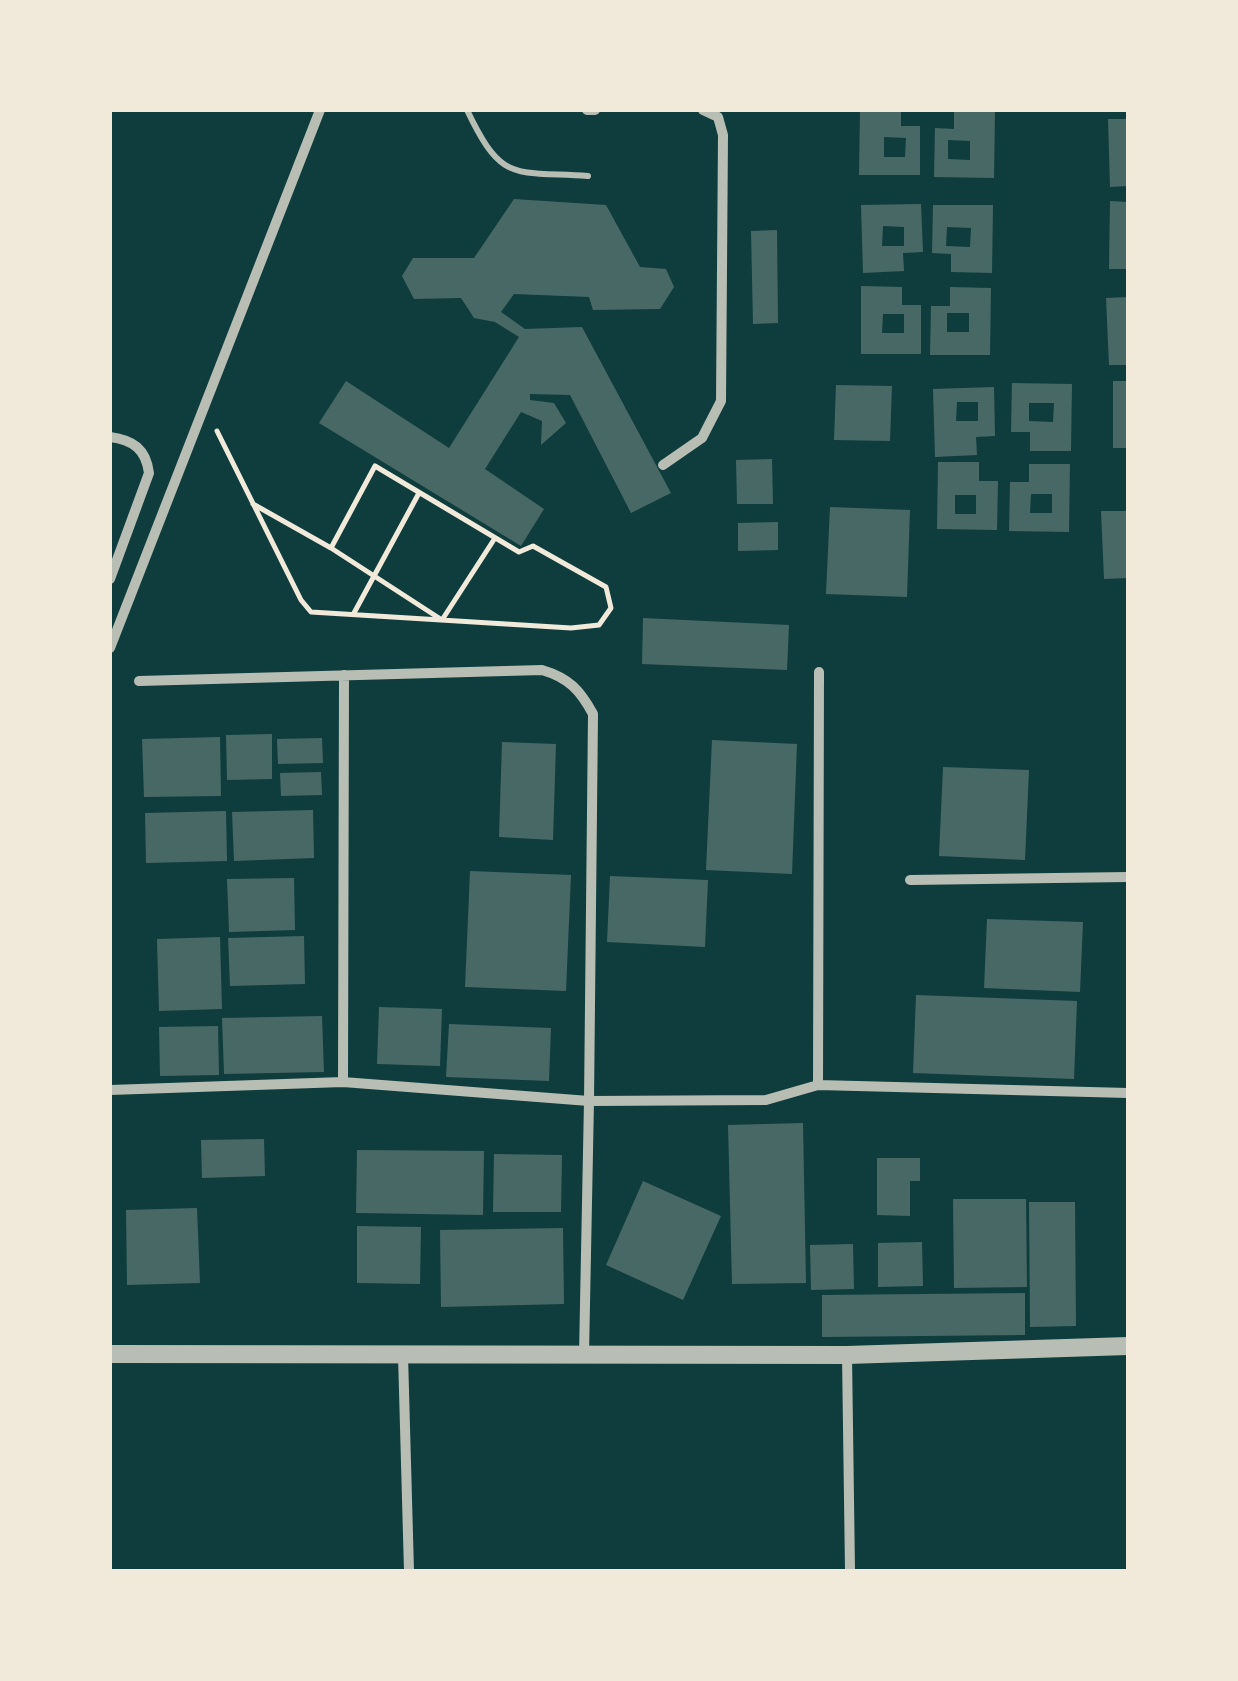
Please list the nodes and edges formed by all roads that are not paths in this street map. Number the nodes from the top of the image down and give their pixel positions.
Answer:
1 (320, 110) edge
2 (467, 110) edge
3 (587, 110) edge
4 (596, 110) edge
5 (703, 110) edge
6 (718, 114) edge
7 (588, 176) dead end
8 (110, 437) edge
9 (664, 465) dead end
10 (110, 578) edge
11 (110, 648) edge
12 (818, 672) dead end
13 (344, 675) junction
14 (139, 681) dead end
15 (1128, 876) edge
16 (910, 880) dead end
17 (344, 1082) junction
18 (818, 1085) junction
19 (110, 1090) edge
20 (1128, 1094) edge
21 (588, 1101) junction
22 (1128, 1346) edge
23 (110, 1354) edge
24 (402, 1355) junction
25 (847, 1355) junction
26 (584, 1356) junction
27 (409, 1571) edge
28 (850, 1571) edge

1 - 11 street
2 - 7 lane
3 - 4 street
5 - 6 street
6 - 9 street
8 - 10 street
12 - 18 street
13 - 14 street
13 - 17 street
13 - 21 street
15 - 16 street
17 - 19 street
17 - 21 street
18 - 20 street
18 - 21 street
21 - 26 street
22 - 25 street
23 - 24 street
24 - 26 street
24 - 27 street
25 - 26 street
25 - 28 street

